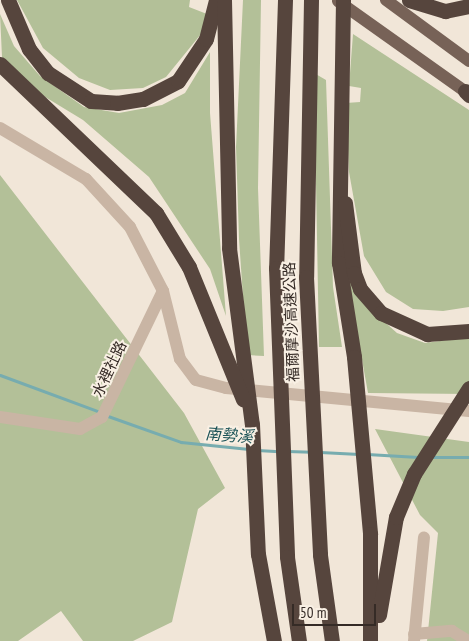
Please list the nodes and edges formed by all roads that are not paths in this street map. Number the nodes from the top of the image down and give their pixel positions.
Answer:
1 (8, 0) edge
2 (216, 0) edge
3 (224, 0) edge
4 (285, 0) edge
5 (311, 0) edge
6 (336, 0) edge
7 (343, 0) edge
8 (386, 0) edge
9 (409, 0) edge
10 (469, 6) edge
11 (469, 61) edge
12 (0, 64) edge
13 (468, 93) edge
14 (0, 128) edge
15 (338, 171) junction
16 (163, 291) junction
17 (469, 331) edge
18 (469, 388) edge
19 (469, 411) edge
20 (0, 417) edge
21 (252, 424) junction
22 (424, 537) dead end
23 (414, 638) edge
24 (274, 641) edge
25 (299, 641) edge
26 (332, 641) edge
27 (370, 641) edge
28 (377, 641) edge
29 (468, 641) edge

1 - 2 highway
3 - 21 highway
4 - 25 highway, 福爾摩沙高速公路
5 - 26 highway, 福爾摩沙高速公路
6 - 13 main road
7 - 15 highway
8 - 11 main road
9 - 10 highway
12 - 21 highway
14 - 16 street
15 - 17 highway
15 - 27 highway
16 - 19 street
16 - 20 street, 水裡社路
18 - 28 highway
21 - 24 highway
22 - 23 street
23 - 29 street

